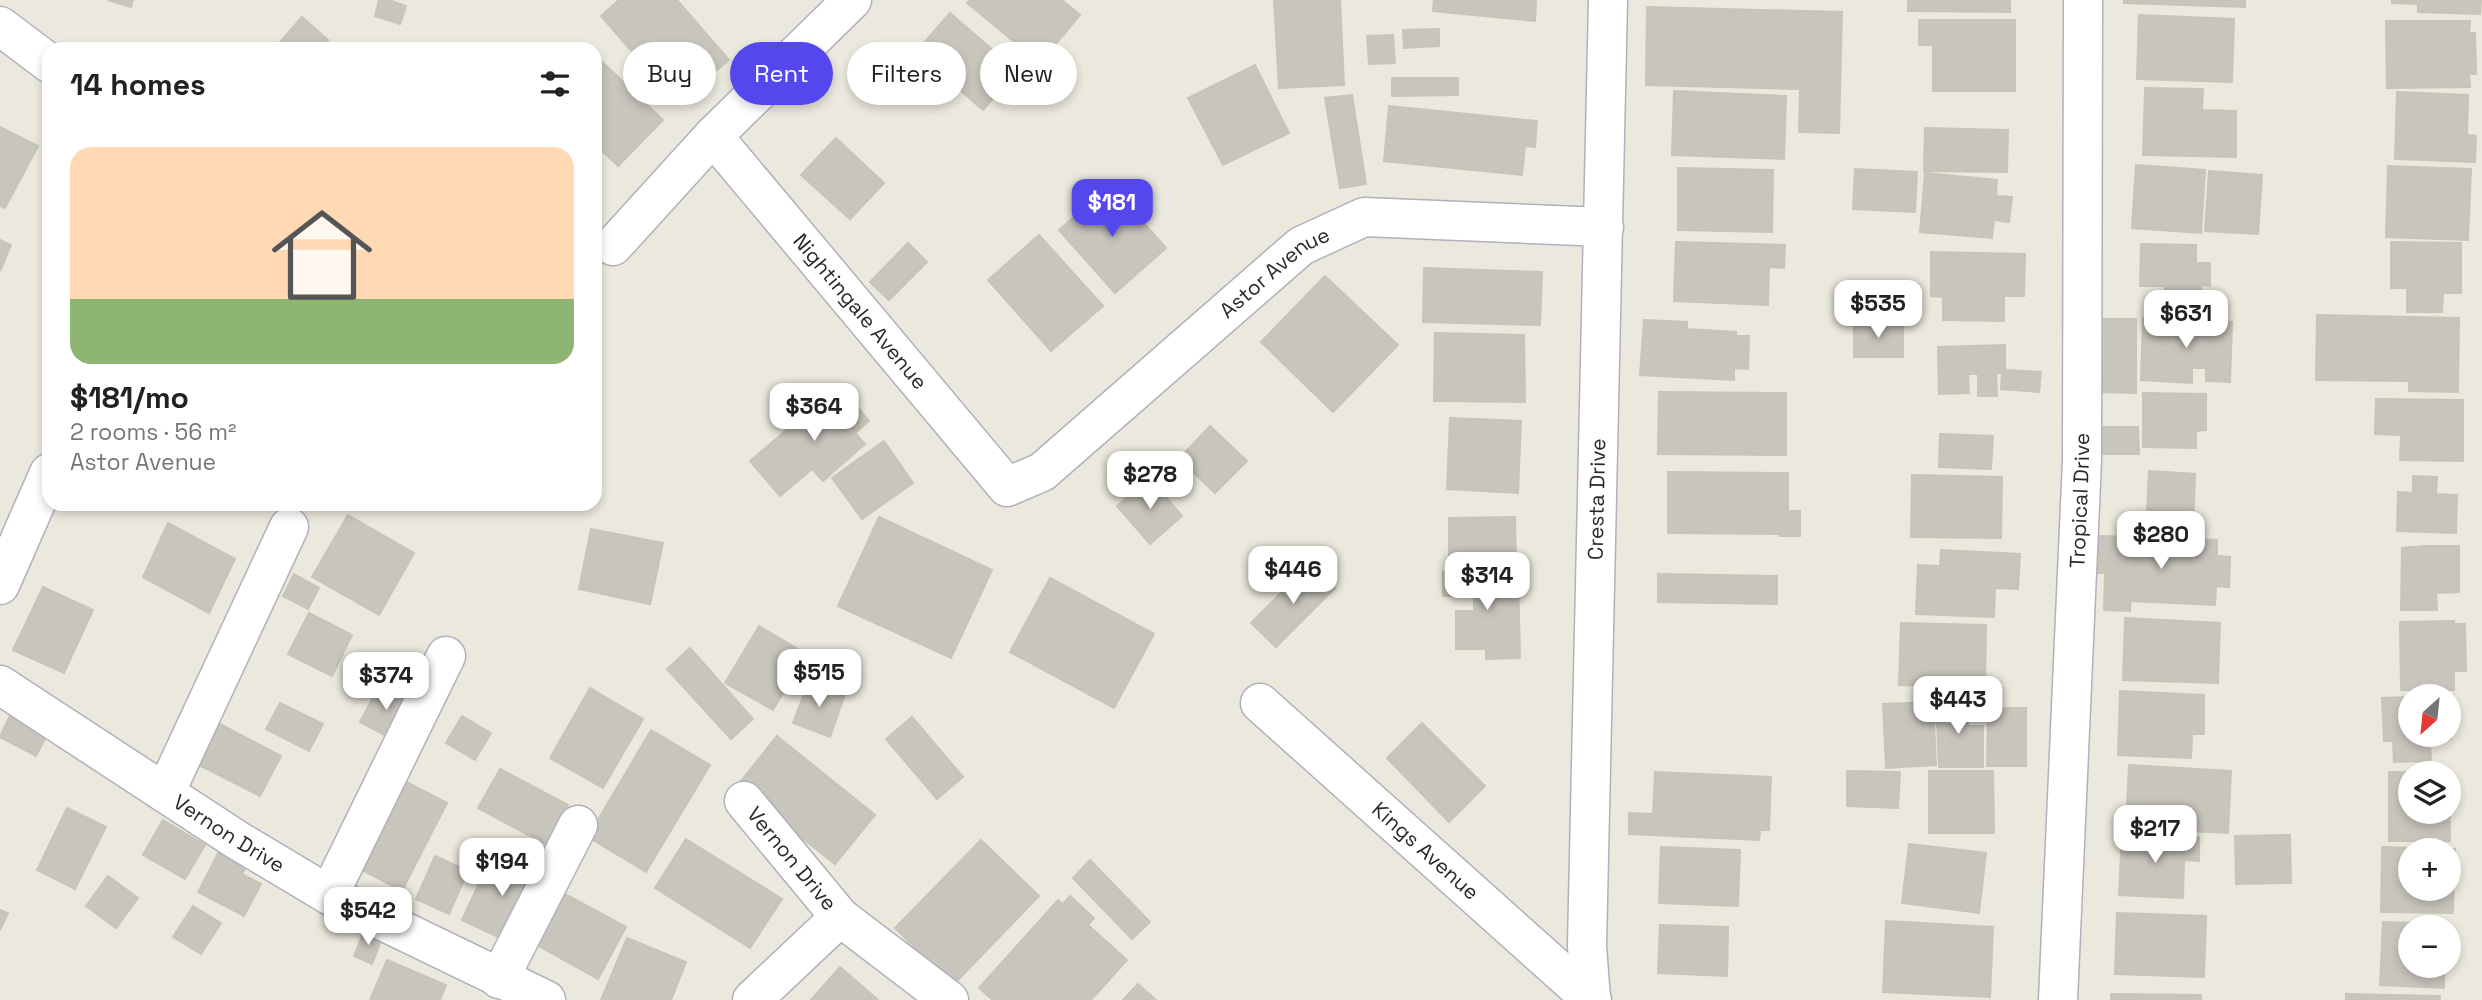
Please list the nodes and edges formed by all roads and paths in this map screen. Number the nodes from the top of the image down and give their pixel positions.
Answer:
1 (852, 0) edge
2 (1608, 0) edge
3 (2083, 0) edge
4 (0, 26) edge
5 (42, 58) edge
6 (713, 136) junction
7 (1604, 227) junction
8 (613, 246) dead end
9 (1007, 487) joint
10 (42, 489) edge
11 (289, 527) dead end
12 (0, 585) edge
13 (446, 656) dead end
14 (0, 685) edge
15 (1260, 703) dead end
16 (165, 793) junction
17 (744, 801) dead end
18 (578, 825) dead end
19 (329, 895) junction
20 (840, 917) junction
21 (499, 979) junction
22 (1592, 999) edge
23 (546, 1000) edge
24 (752, 1000) edge
25 (949, 1000) edge
26 (2058, 1000) edge

1 - 6 street
2 - 7 street, Cresta Drive
3 - 26 street, Tropical Drive
4 - 5 street
6 - 8 street
6 - 9 street, Nightingale Avenue
7 - 9 street, Astor Avenue
7 - 22 street, Cresta Drive
10 - 12 street
11 - 16 street
13 - 19 street
14 - 16 street, Vernon Drive
15 - 22 street, Kings Avenue
16 - 19 street, Vernon Drive
17 - 20 street, Vernon Drive
18 - 21 street
19 - 21 street, Vernon Drive
20 - 24 street, Vernon Drive
20 - 25 street, Vernon Drive
21 - 23 street, Vernon Drive

